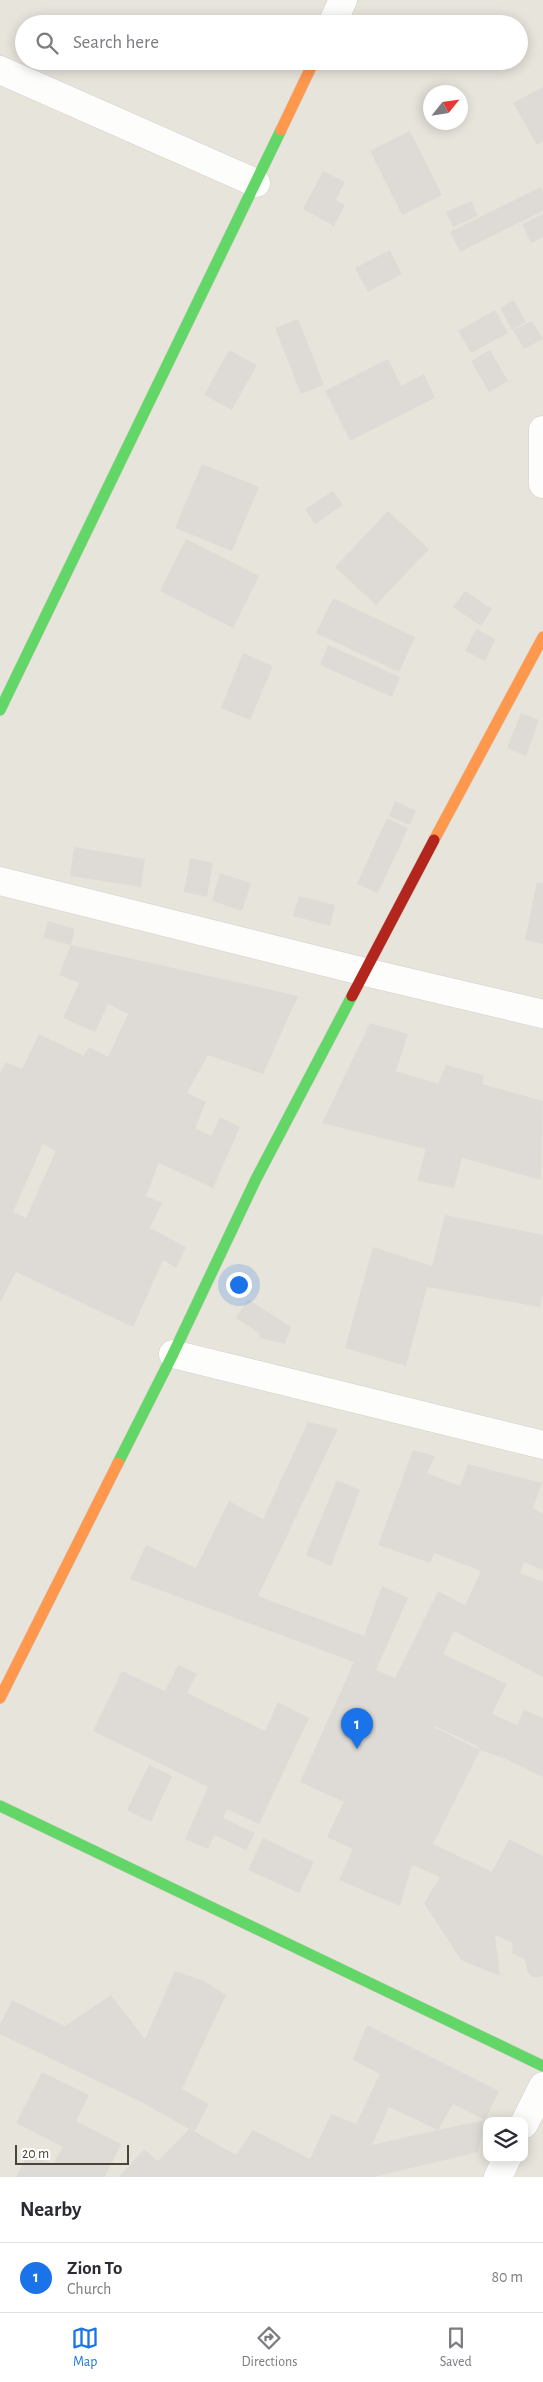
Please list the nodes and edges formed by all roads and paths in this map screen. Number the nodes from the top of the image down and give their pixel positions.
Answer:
1 (343, 0) edge
2 (336, 15) edge
3 (0, 70) edge
4 (310, 70) edge
5 (256, 182) junction
6 (543, 430) edge
7 (543, 484) edge
8 (543, 637) edge
9 (0, 710) edge
10 (0, 881) edge
11 (365, 972) junction
12 (543, 1014) edge
13 (173, 1354) junction
14 (543, 1445) edge
15 (0, 1698) edge
16 (0, 1806) edge
17 (543, 2066) edge
18 (543, 2086) edge
19 (528, 2117) edge
20 (506, 2162) edge
21 (498, 2177) edge

1 - 2 street
3 - 5 street
4 - 5 street
5 - 9 street
6 - 7 street
8 - 11 street
10 - 11 street
11 - 12 street
11 - 13 street
13 - 14 street
13 - 15 street
16 - 17 street
18 - 19 street
20 - 21 street

